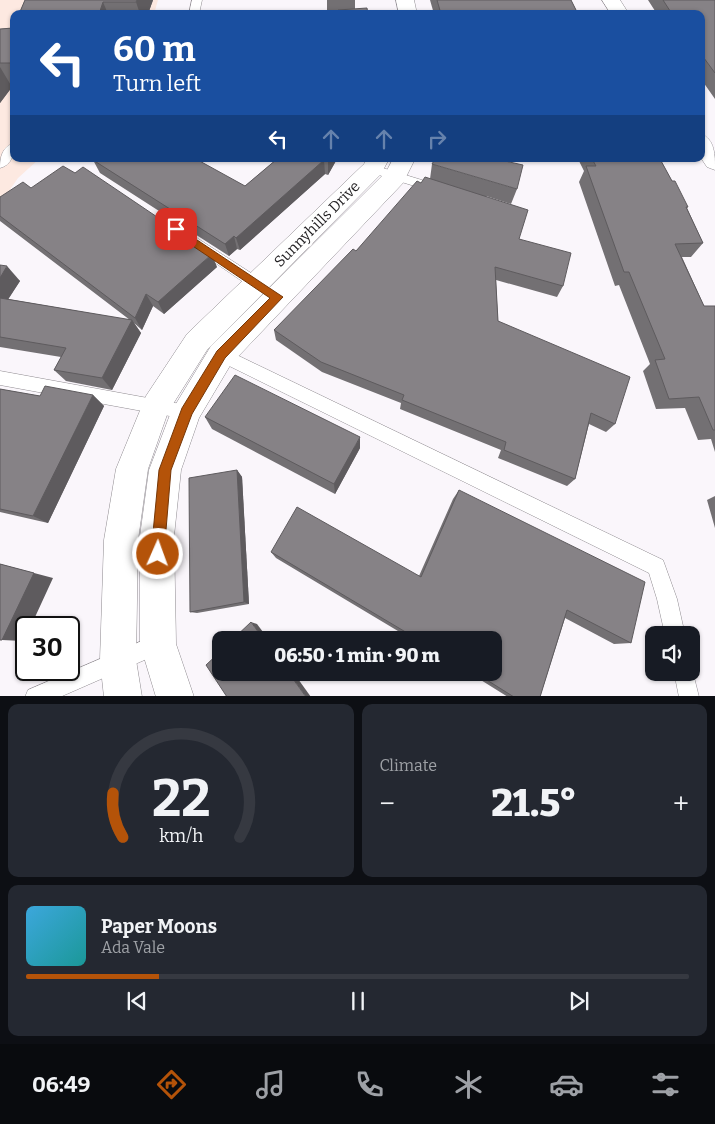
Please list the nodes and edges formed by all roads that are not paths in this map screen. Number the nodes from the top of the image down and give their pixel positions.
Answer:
1 (705, 147) edge
2 (10, 152) edge
3 (715, 162) edge
4 (0, 164) edge
5 (388, 166) edge
6 (442, 191) edge
7 (189, 238) edge
8 (267, 290) junction
9 (209, 348) junction
10 (0, 378) edge
11 (156, 406) junction
12 (186, 412) junction
13 (673, 626) edge
14 (158, 644) junction
15 (118, 660) junction
16 (686, 681) edge
17 (36, 696) edge
18 (123, 696) edge
19 (176, 696) edge
20 (689, 696) edge

1 - 3 street
2 - 4 lane
5 - 6 lane
5 - 8 street, Sunnyhills Drive
7 - 8 lane
8 - 9 street, Sunnyhills Drive
9 - 11 street, Sunnyhills Drive
9 - 12 street, Sunnyhills Drive
9 - 13 lane
10 - 11 lane
11 - 12 lane
11 - 15 street, Sunnyhills Drive
12 - 14 street, Sunnyhills Drive
14 - 15 lane
14 - 19 street, Sunnyhills Drive
15 - 17 lane
15 - 18 street, Sunnyhills Drive
16 - 20 lane

